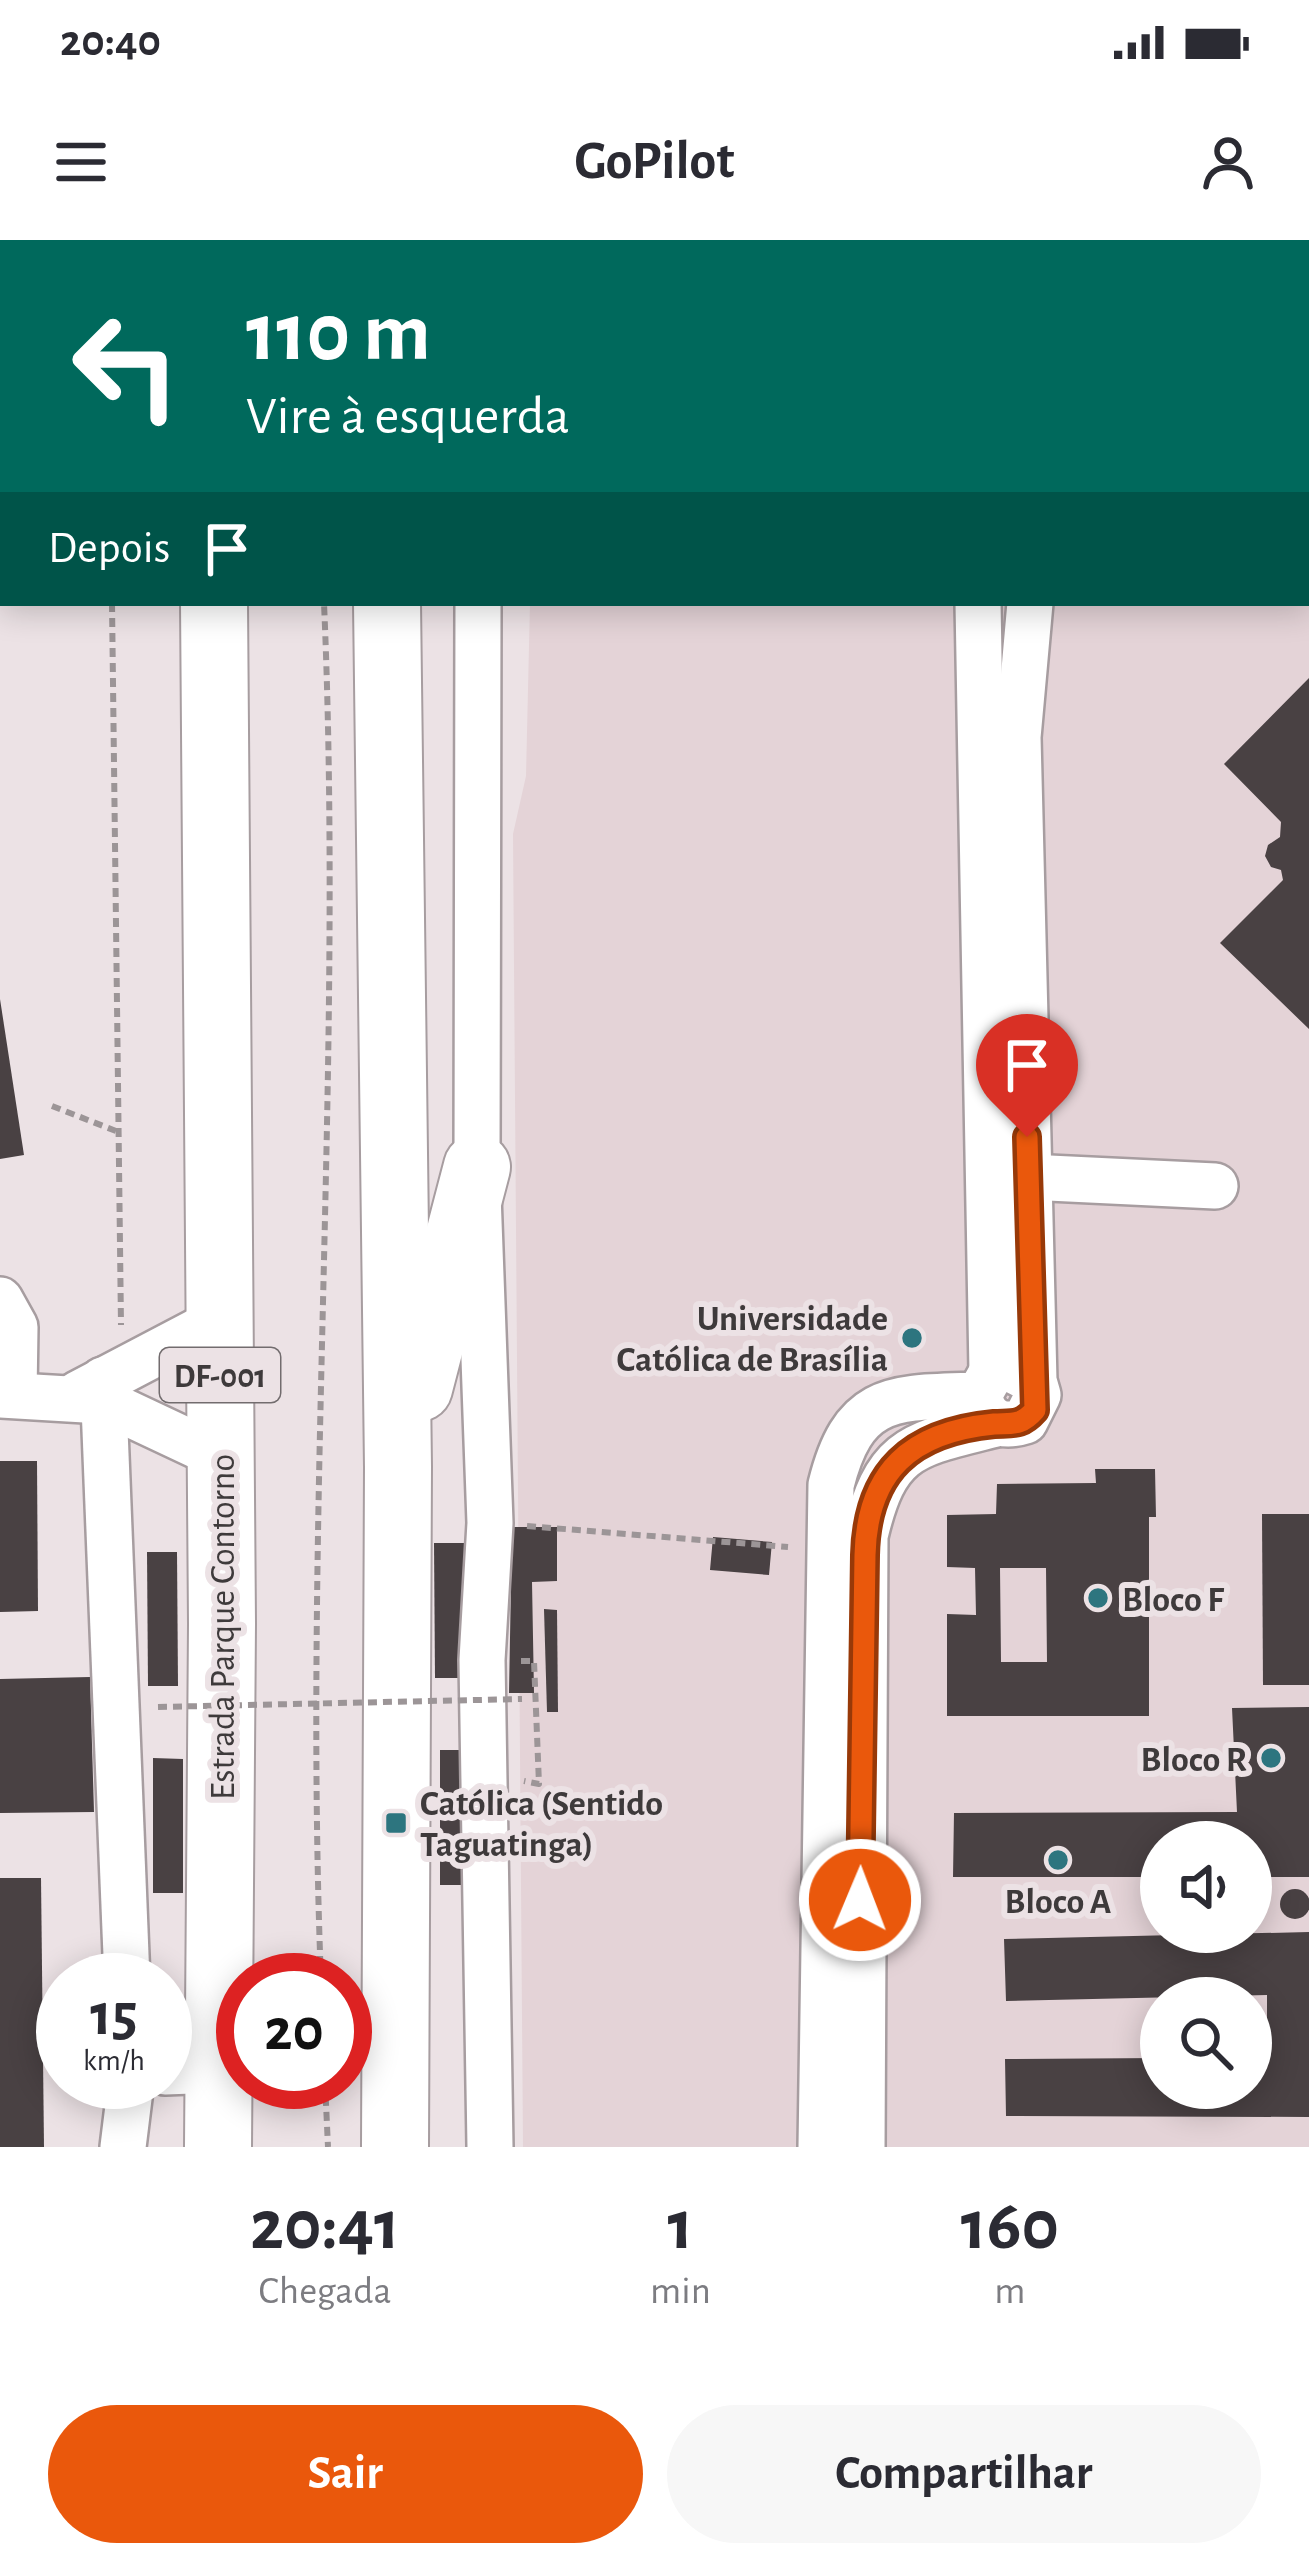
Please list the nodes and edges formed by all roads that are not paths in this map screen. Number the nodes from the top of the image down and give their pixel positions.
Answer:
1 (214, 606) edge
2 (387, 606) edge
3 (478, 606) edge
4 (978, 606) edge
5 (1030, 606) edge
6 (477, 1167) junction
7 (1028, 1177) junction
8 (1215, 1186) dead end
9 (0, 1300) edge
10 (219, 1320) junction
11 (100, 1387) junction
12 (1000, 1393) junction
13 (7, 1395) edge
14 (221, 1457) junction
15 (398, 1467) junction
16 (126, 1953) edge
17 (192, 2059) edge
18 (192, 2074) edge
19 (127, 2109) edge
20 (123, 2147) edge
21 (218, 2147) edge
22 (395, 2147) edge
23 (490, 2147) edge
24 (821, 2147) edge
25 (862, 2147) edge

1 - 10 highway, Estrada Parque Contorno / DF-001
2 - 15 highway
3 - 6 street
4 - 12 street
5 - 7 street
6 - 15 highway
6 - 23 street
7 - 8 street
7 - 12 street
9 - 13 street
10 - 11 street
10 - 14 highway, Estrada Parque Contorno / DF-001
11 - 13 street
11 - 14 street
11 - 16 street
12 - 24 street
12 - 25 street
14 - 17 highway, Estrada Parque Contorno / DF-001
15 - 22 highway
18 - 21 highway, Estrada Parque Contorno / DF-001
19 - 20 street

